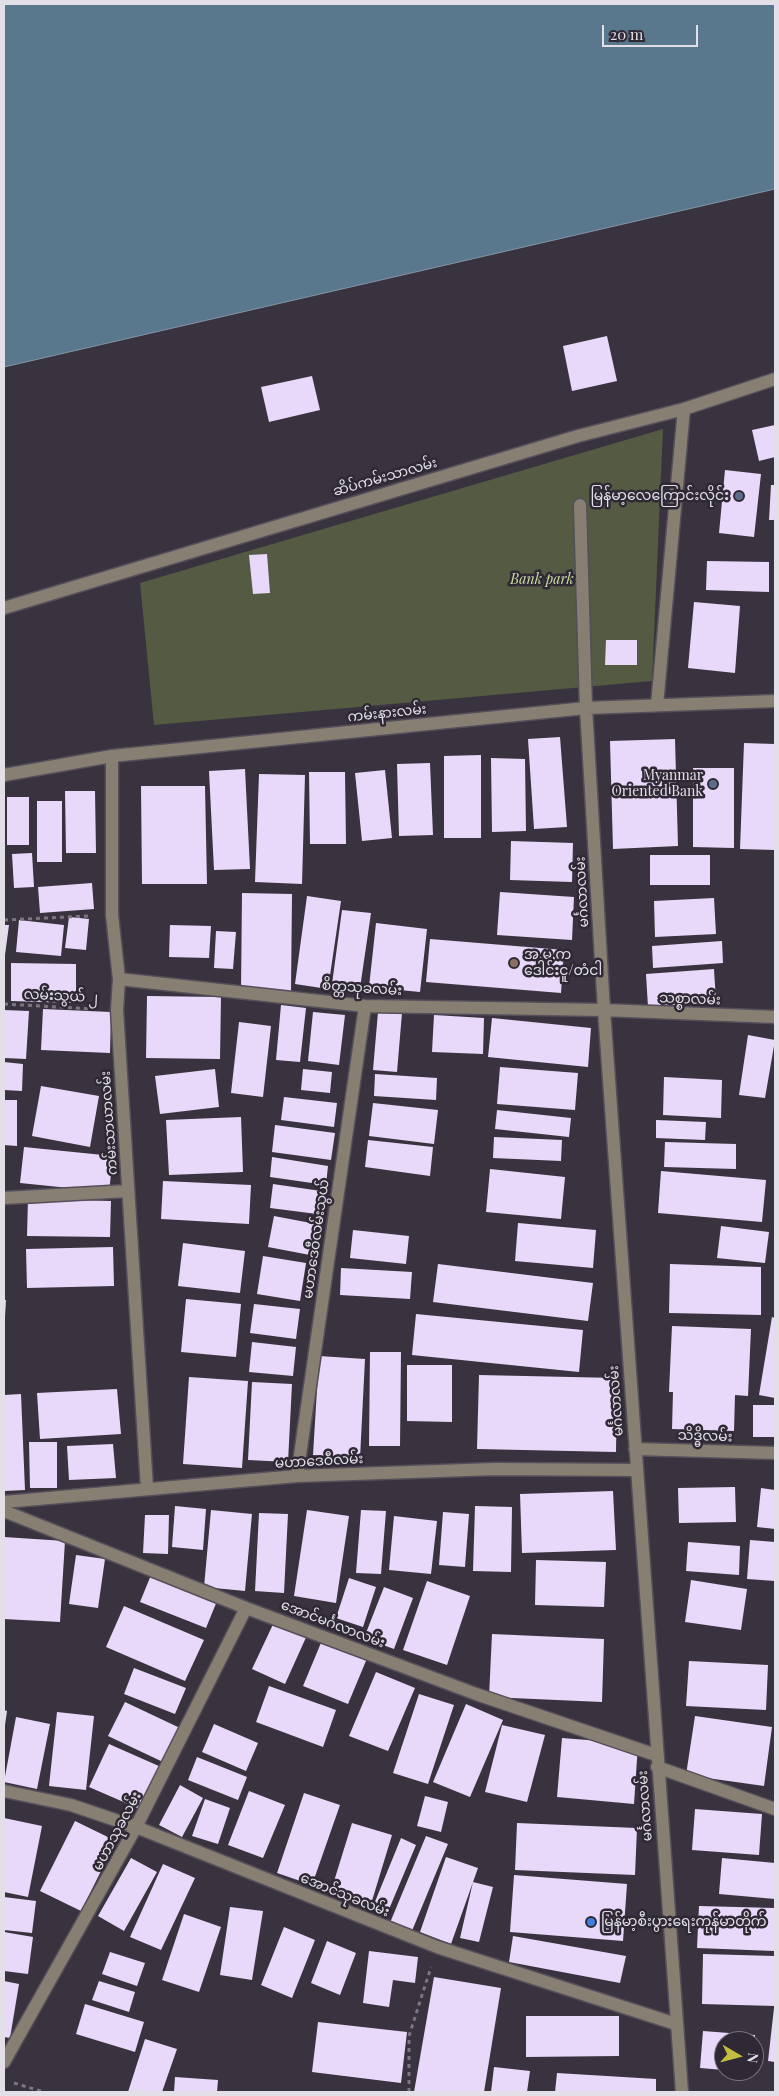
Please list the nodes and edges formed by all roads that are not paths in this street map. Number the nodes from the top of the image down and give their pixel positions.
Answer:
1 (775, 379) edge
2 (684, 409) junction
3 (580, 505) dead end
4 (4, 608) edge
5 (775, 701) edge
6 (658, 705) junction
7 (586, 708) junction
8 (112, 756) junction
9 (4, 775) edge
10 (119, 979) junction
11 (365, 1006) junction
12 (604, 1010) junction
13 (775, 1017) edge
14 (128, 1191) junction
15 (4, 1198) edge
16 (635, 1449) junction
17 (775, 1453) edge
18 (637, 1470) junction
19 (297, 1476) junction
20 (147, 1488) junction
21 (4, 1502) edge
22 (4, 1511) edge
23 (246, 1608) junction
24 (657, 1761) junction
25 (4, 1791) edge
26 (775, 1809) edge
27 (136, 1827) junction
28 (676, 2024) junction
29 (4, 2062) edge
30 (682, 2092) edge

1 - 2 street, ဆိပ်ကမ်းသာလမ်း
2 - 4 street, ဆိပ်ကမ်းသာလမ်း
2 - 6 street
3 - 7 street, မင်္ဂလာလမ်း
5 - 6 street, ကမ်းနားလမ်း
6 - 7 street, ကမ်းနားလမ်း
7 - 8 street, ကမ်းနားလမ်း
7 - 12 street, မင်္ဂလာလမ်း
8 - 9 street, ကမ်းနားလမ်း
8 - 10 street, ကမ်းသာယာလမ်း
10 - 11 street, စိတ္တသုခလမ်း
10 - 14 street, ကမ်းသာယာလမ်း
11 - 12 street, စိတ္တသုခလမ်း
11 - 19 street, မဟာဒေဝီလမ်းသွယ်
12 - 13 street, သစ္စာလမ်း
12 - 16 street, မင်္ဂလာလမ်း
14 - 15 street
14 - 20 street, ကမ်းသာယာလမ်း
16 - 17 street, သိဒ္ဓိလမ်း
16 - 18 street, မင်္ဂလာလမ်း
18 - 19 street, မဟာဒေဝီလမ်း
18 - 24 street, မင်္ဂလာလမ်း
19 - 20 street, မဟာဒေဝီလမ်း
20 - 21 street, မဟာဒေဝီလမ်း
22 - 23 street, အောင်မင်္ဂလာလမ်း
23 - 24 street, အောင်မင်္ဂလာလမ်း
23 - 27 street, မဟာသုခလမ်း
24 - 26 street, အောင်မင်္ဂလာလမ်း
24 - 28 street, မင်္ဂလာလမ်း
25 - 27 street, အောင်သုခလမ်း
27 - 28 street, အောင်သုခလမ်း
27 - 29 street, မဟာသုခလမ်း
28 - 30 street, မင်္ဂလာလမ်း

